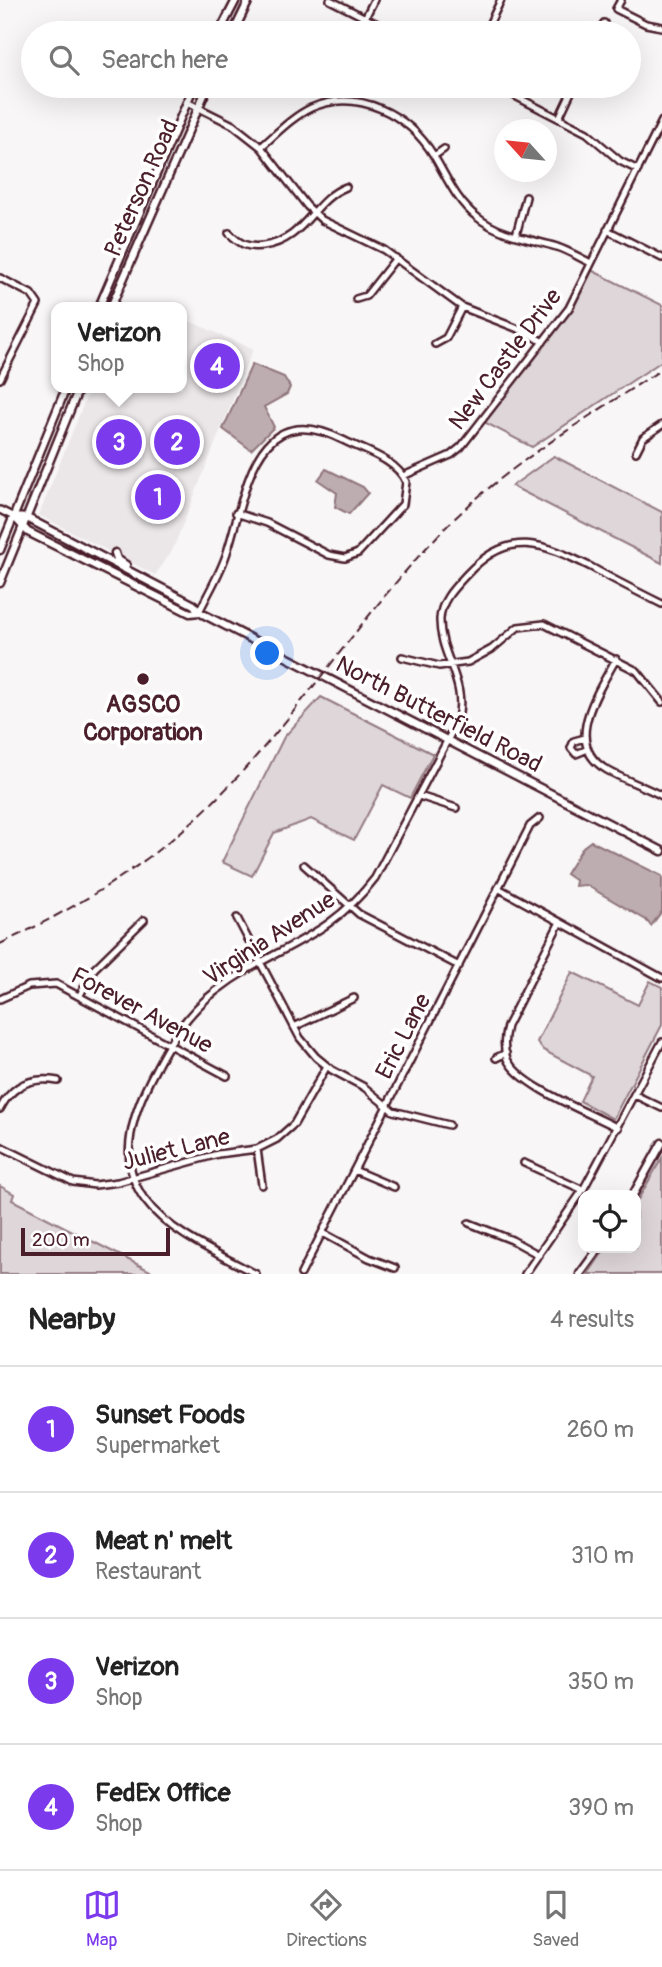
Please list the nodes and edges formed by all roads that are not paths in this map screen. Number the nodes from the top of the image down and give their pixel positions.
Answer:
1 (236, 0) edge
2 (249, 0) edge
3 (330, 0) edge
4 (374, 0) edge
5 (502, 0) edge
6 (621, 0) edge
7 (365, 18) junction
8 (225, 21) edge
9 (239, 21) edge
10 (371, 21) edge
11 (491, 21) edge
12 (640, 21) edge
13 (641, 22) edge
14 (662, 27) edge
15 (189, 98) edge
16 (202, 98) edge
17 (520, 98) edge
18 (568, 98) edge
19 (187, 102) junction
20 (198, 107) junction
21 (559, 118) junction
22 (662, 121) edge
23 (261, 148) junction
24 (444, 149) dead end
25 (434, 156) junction
26 (638, 170) junction
27 (346, 187) dead end
28 (526, 197) dead end
29 (315, 213) junction
30 (607, 230) junction
31 (229, 233) dead end
32 (516, 235) junction
33 (396, 258) junction
34 (662, 258) edge
35 (591, 264) junction
36 (0, 278) edge
37 (356, 299) dead end
38 (101, 302) edge
39 (113, 302) edge
40 (463, 307) junction
41 (543, 342) junction
42 (435, 344) dead end
43 (0, 379) edge
44 (64, 393) edge
45 (77, 393) edge
46 (662, 425) edge
47 (636, 452) dead end
48 (403, 476) junction
49 (0, 510) edge
50 (236, 513) junction
51 (14, 517) junction
52 (27, 518) junction
53 (23, 527) junction
54 (0, 550) edge
55 (115, 553) dead end
56 (106, 559) junction
57 (116, 576) junction
58 (0, 583) edge
59 (163, 588) junction
60 (662, 604) edge
61 (199, 612) junction
62 (402, 657) dead end
63 (616, 659) junction
64 (453, 665) junction
65 (662, 702) edge
66 (585, 738) junction
67 (448, 740) junction
68 (588, 749) junction
69 (419, 796) junction
70 (662, 796) edge
71 (456, 808) dead end
72 (540, 818) dead end
73 (662, 851) edge
74 (304, 865) dead end
75 (498, 888) junction
76 (349, 908) junction
77 (237, 918) dead end
78 (144, 920) dead end
79 (560, 922) junction
80 (262, 964) junction
81 (459, 966) junction
82 (662, 978) edge
83 (80, 995) junction
84 (354, 998) dead end
85 (0, 999) edge
86 (295, 1027) junction
87 (662, 1042) edge
88 (169, 1044) junction
89 (506, 1053) junction
90 (496, 1058) dead end
91 (327, 1066) junction
92 (227, 1076) dead end
93 (58, 1081) dead end
94 (635, 1094) junction
95 (387, 1107) junction
96 (662, 1108) edge
97 (0, 1109) edge
98 (449, 1125) dead end
99 (618, 1128) junction
100 (662, 1143) edge
101 (0, 1146) edge
102 (257, 1149) junction
103 (524, 1163) dead end
104 (354, 1170) junction
105 (134, 1177) junction
106 (262, 1185) dead end
107 (394, 1187) dead end
108 (583, 1190) joint
109 (636, 1190) edge
110 (578, 1197) edge
111 (468, 1223) dead end
112 (323, 1233) junction
113 (595, 1253) edge
114 (539, 1255) junction
115 (395, 1268) dead end
116 (256, 1274) edge
117 (301, 1274) edge
118 (525, 1274) edge
119 (580, 1274) edge

1 - 8 main road
2 - 9 main road
3 - 7 street
4 - 7 street
5 - 11 street
6 - 12 street
7 - 10 street
13 - 14 street
15 - 19 main road, Peterson Road
16 - 20 main road, Peterson Road
17 - 21 street
18 - 21 street
19 - 20 street
19 - 38 main road, Peterson Road
20 - 23 street
20 - 39 main road, Peterson Road
21 - 26 street
22 - 26 street, New Castle Drive
23 - 25 street
23 - 29 street
24 - 25 street
25 - 32 street
26 - 30 street, New Castle Drive
27 - 29 street
28 - 32 street
29 - 31 street
29 - 33 street
30 - 34 street
30 - 35 street, New Castle Drive
32 - 35 street
33 - 37 street
33 - 40 street
35 - 41 street, New Castle Drive
36 - 43 street
40 - 41 street
40 - 42 street
41 - 48 street, New Castle Drive
44 - 51 main road
45 - 52 main road
46 - 47 street
48 - 50 street
48 - 50 street
49 - 51 street, North Butterfield Road
50 - 61 street
51 - 52 main road, North Butterfield Road
51 - 53 main road, North Butterfield Road
51 - 54 main road
52 - 53 main road
52 - 56 main road, North Butterfield Road
53 - 57 main road, North Butterfield Road
53 - 58 main road
55 - 59 main road
56 - 57 main road
56 - 59 main road, North Butterfield Road
57 - 61 main road, North Butterfield Road
59 - 61 main road, North Butterfield Road
60 - 64 street, Virginia Avenue
61 - 67 main road, North Butterfield Road
62 - 64 street
63 - 64 street
63 - 65 street
63 - 66 street
64 - 67 street, Virginia Avenue
66 - 68 street
66 - 68 street
67 - 69 street, Virginia Avenue
67 - 73 main road, North Butterfield Road
68 - 70 street
69 - 71 street
69 - 76 street, Virginia Avenue
72 - 75 street, Eric Lane
74 - 76 street
75 - 79 street
75 - 81 street, Eric Lane
76 - 80 street, Virginia Avenue
76 - 81 street
77 - 80 street
78 - 83 street
79 - 82 street
79 - 89 street
80 - 86 street
80 - 88 street, Virginia Avenue
81 - 95 street, Eric Lane
83 - 85 street, Forever Avenue
83 - 88 street, Forever Avenue
84 - 86 street
86 - 91 street
87 - 94 street
88 - 92 street, Forever Avenue
88 - 105 street, Virginia Avenue
89 - 90 street
89 - 99 street
91 - 95 street
91 - 102 street, Juliet Lane
93 - 97 street
94 - 96 street
94 - 99 street
95 - 98 street
95 - 104 street, Eric Lane
99 - 108 street
100 - 109 main road
101 - 105 street, Juliet Lane
102 - 105 street, Juliet Lane
102 - 106 street
103 - 108 street
104 - 107 street
104 - 112 street, Eric Lane
105 - 116 street, Virginia Avenue
110 - 114 street
111 - 114 street
112 - 115 street
112 - 117 street, Eric Lane
113 - 119 main road
114 - 118 street

